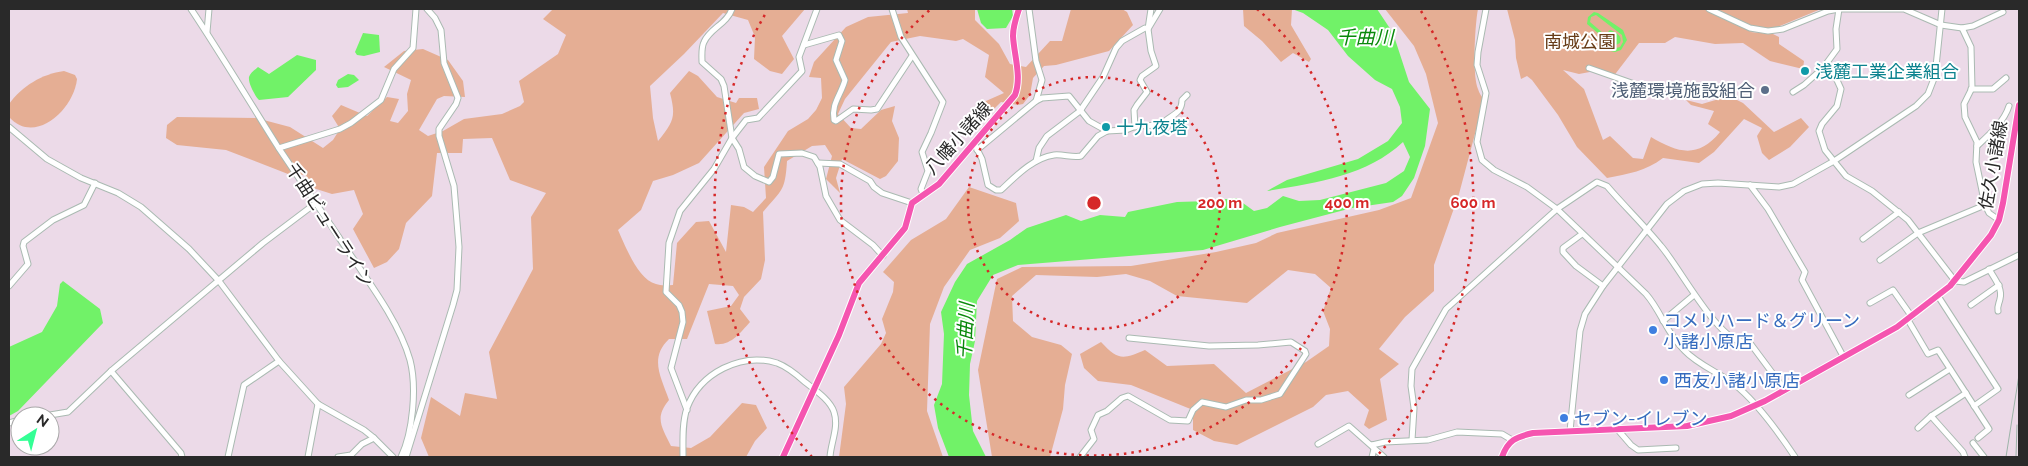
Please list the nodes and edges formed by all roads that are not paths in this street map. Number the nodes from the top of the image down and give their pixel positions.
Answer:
1 (191, 9) edge
2 (209, 9) edge
3 (416, 9) edge
4 (427, 9) edge
5 (732, 9) edge
6 (817, 9) edge
7 (892, 9) edge
8 (1020, 9) edge
9 (1029, 9) edge
10 (1151, 9) edge
11 (1160, 9) edge
12 (1486, 9) edge
13 (1709, 9) edge
14 (1942, 9) edge
15 (1839, 10) edge
16 (2003, 12) dead end
17 (1941, 25) junction
18 (1962, 28) junction
19 (1148, 29) junction
20 (207, 32) junction
21 (804, 45) junction
22 (912, 56) junction
23 (1589, 68) dead end
24 (1823, 68) junction
25 (2006, 78) dead end
26 (1971, 89) junction
27 (1793, 92) dead end
28 (1662, 94) dead end
29 (1187, 95) dead end
30 (1036, 101) junction
31 (2019, 104) edge
32 (2009, 106) dead end
33 (1080, 111) junction
34 (1135, 126) junction
35 (9, 127) edge
36 (1107, 131) junction
37 (9, 134) edge
38 (18, 136) junction
39 (732, 138) junction
40 (1977, 146) junction
41 (976, 147) junction
42 (279, 148) junction
43 (1036, 160) junction
44 (1834, 161) junction
45 (818, 163) junction
46 (95, 183) junction
47 (1750, 184) junction
48 (923, 194) junction
49 (316, 203) junction
50 (912, 203) junction
51 (1985, 205) junction
52 (1557, 209) junction
53 (1899, 212) junction
54 (1999, 220) junction
55 (1646, 230) junction
56 (1918, 233) junction
57 (1582, 234) junction
58 (1863, 239) dead end
59 (2019, 255) edge
60 (883, 256) junction
61 (1880, 260) dead end
62 (1617, 268) junction
63 (1989, 269) junction
64 (219, 281) junction
65 (1955, 281) junction
66 (1999, 285) junction
67 (9, 286) edge
68 (1603, 286) junction
69 (1694, 295) junction
70 (1938, 296) junction
71 (1870, 304) dead end
72 (1971, 305) dead end
73 (1998, 311) dead end
74 (1910, 318) junction
75 (1663, 321) junction
76 (1130, 338) dead end
77 (1843, 356) junction
78 (279, 361) junction
79 (1950, 369) junction
80 (111, 371) junction
81 (813, 388) junction
82 (1786, 390) junction
83 (1966, 393) junction
84 (1908, 395) dead end
85 (318, 404) junction
86 (1755, 406) junction
87 (1974, 406) junction
88 (687, 410) junction
89 (60, 413) edge
90 (1931, 416) junction
91 (1918, 428) dead end
92 (1618, 430) junction
93 (1570, 431) junction
94 (374, 438) junction
95 (1978, 438) dead end
96 (1412, 440) junction
97 (1512, 440) junction
98 (1973, 443) dead end
99 (1318, 444) dead end
100 (1372, 445) junction
101 (1676, 448) dead end
102 (182, 457) edge
103 (228, 457) edge
104 (308, 457) edge
105 (338, 457) edge
106 (393, 457) edge
107 (401, 457) edge
108 (406, 457) edge
109 (682, 457) edge
110 (782, 457) edge
111 (830, 457) edge
112 (1080, 457) edge
113 (1372, 457) edge
114 (1384, 457) edge
115 (1502, 457) edge
116 (1795, 457) edge
117 (1966, 457) edge
118 (1984, 457) edge

1 - 20 street, 千曲ビューライン
2 - 20 street
3 - 42 street
4 - 108 street
5 - 39 street
6 - 21 street
7 - 22 street
8 - 41 main road, 八幡小諸線
9 - 30 street
10 - 19 street
11 - 19 street
12 - 52 street
13 - 15 street
14 - 17 street
15 - 17 street
15 - 24 street
16 - 18 street
17 - 18 street
17 - 44 street
18 - 26 street
19 - 33 street
19 - 34 street
20 - 42 street, 千曲ビューライン
21 - 22 street
21 - 39 street
22 - 48 street
23 - 28 street
24 - 27 street
24 - 44 street
25 - 26 street
26 - 40 street
29 - 34 street
30 - 33 street
30 - 41 street
31 - 54 main road, 佐久小諸線
32 - 40 street
33 - 36 street
33 - 43 street
34 - 36 street
35 - 38 street
36 - 43 street
37 - 38 street
38 - 46 street
39 - 45 street
39 - 88 street
40 - 51 street
41 - 43 street
41 - 48 main road, 八幡小諸線
42 - 49 street, 千曲ビューライン
44 - 47 street
44 - 53 street
45 - 50 street
45 - 60 street
46 - 64 street
46 - 67 street
47 - 55 street
47 - 77 street
48 - 50 main road, 八幡小諸線
49 - 64 street
49 - 107 street, 千曲ビューライン
50 - 60 main road
51 - 54 street
51 - 56 street
52 - 55 street
52 - 57 street
52 - 96 street
53 - 56 street
53 - 58 street
54 - 65 main road, 佐久小諸線
55 - 62 street
55 - 69 street
56 - 61 street
56 - 65 street
57 - 62 street
57 - 68 street
59 - 63 street
60 - 81 main road
62 - 68 street
62 - 75 street
63 - 65 street
63 - 66 street
64 - 78 street
64 - 80 street
65 - 70 main road, 佐久小諸線
66 - 72 street
66 - 73 street
68 - 93 street
69 - 75 street
69 - 82 street
70 - 74 main road, 佐久小諸線
70 - 87 street
71 - 74 street
74 - 77 main road, 佐久小諸線
74 - 79 street
75 - 86 street
76 - 112 street
77 - 82 main road, 佐久小諸線
78 - 85 street
78 - 103 street
79 - 83 street
79 - 84 street
80 - 89 street
80 - 102 street
81 - 88 street
81 - 110 main road
81 - 111 street
82 - 86 main road, 佐久小諸線
83 - 87 street
83 - 90 street
85 - 94 street
85 - 104 street
86 - 92 main road, 佐久小諸線
86 - 116 street
87 - 95 street
88 - 109 street
90 - 91 street
90 - 117 street
92 - 93 main road, 佐久小諸線
92 - 101 street
93 - 97 main road, 佐久小諸線
94 - 105 street
94 - 106 street
96 - 97 street
96 - 100 street
97 - 115 main road
98 - 118 street
99 - 100 street
100 - 113 street
100 - 114 street

